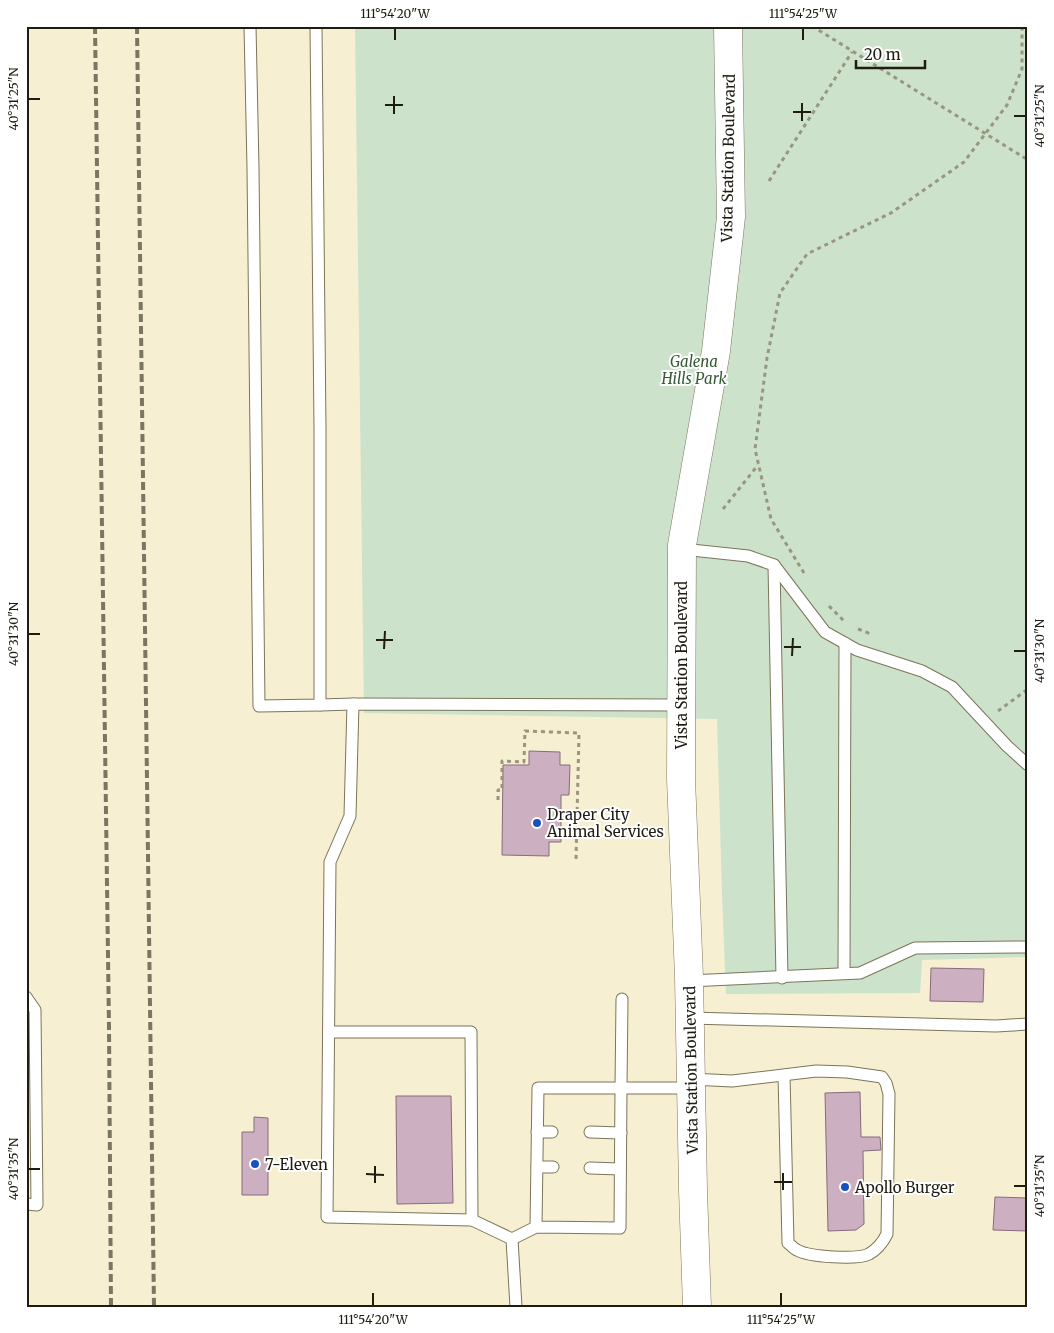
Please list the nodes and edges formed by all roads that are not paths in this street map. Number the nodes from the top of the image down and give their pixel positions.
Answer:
1 (250, 26) edge
2 (316, 26) edge
3 (728, 26) edge
4 (682, 550) junction
5 (774, 565) junction
6 (845, 643) junction
7 (320, 704) junction
8 (353, 704) junction
9 (681, 705) junction
10 (1028, 765) edge
11 (1028, 946) edge
12 (844, 973) junction
13 (782, 978) junction
14 (689, 981) junction
15 (26, 997) edge
16 (622, 1000) dead end
17 (690, 1018) junction
18 (1028, 1024) edge
19 (329, 1032) junction
20 (784, 1076) junction
21 (691, 1084) junction
22 (621, 1088) junction
23 (537, 1132) junction
24 (552, 1132) dead end
25 (590, 1132) dead end
26 (620, 1133) junction
27 (537, 1167) junction
28 (554, 1167) dead end
29 (590, 1168) dead end
30 (620, 1168) junction
31 (26, 1204) edge
32 (472, 1220) junction
33 (536, 1227) junction
34 (512, 1239) junction
35 (516, 1307) edge
36 (697, 1307) edge

1 - 7 lane
2 - 7 lane
3 - 4 street, Vista Station Boulevard
4 - 5 lane
4 - 9 street, Vista Station Boulevard
5 - 6 lane
5 - 13 lane
6 - 10 lane
6 - 12 lane
7 - 8 lane
8 - 9 lane
8 - 19 lane
9 - 14 street, Vista Station Boulevard
11 - 12 lane
12 - 13 lane
13 - 14 lane
14 - 17 street, Vista Station Boulevard
15 - 31 lane
16 - 22 lane
17 - 18 lane
17 - 21 street, Vista Station Boulevard
19 - 32 lane
19 - 32 lane
20 - 20 lane
20 - 21 lane
21 - 22 lane
21 - 36 street, Vista Station Boulevard
22 - 23 lane
22 - 26 lane
23 - 24 lane
23 - 27 lane
25 - 26 lane
26 - 30 lane
27 - 28 lane
27 - 33 lane
29 - 30 lane
30 - 33 lane
32 - 34 lane
33 - 34 lane
34 - 35 lane

